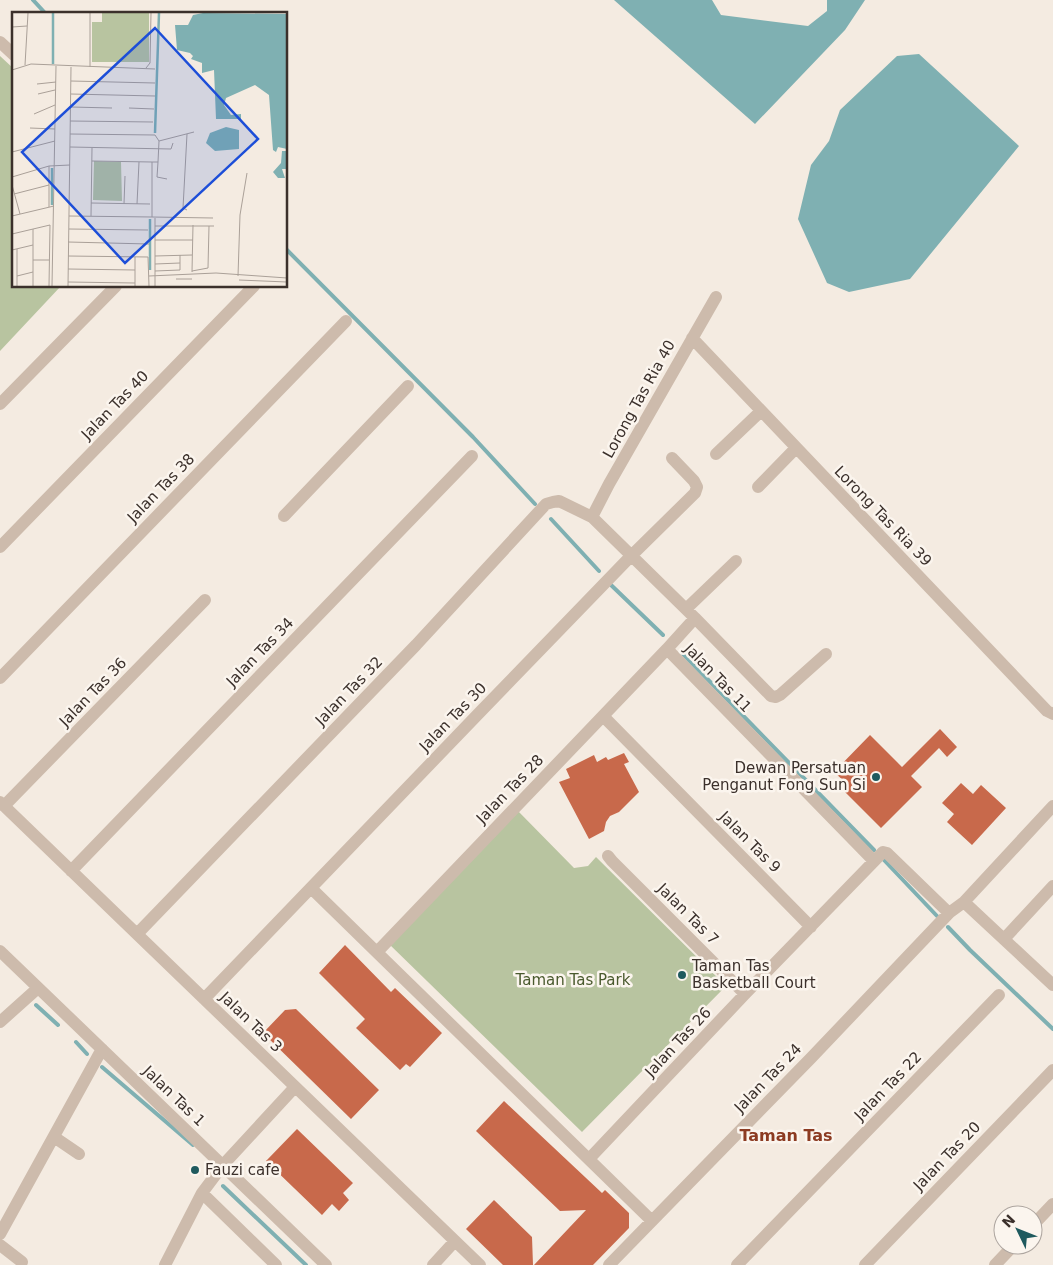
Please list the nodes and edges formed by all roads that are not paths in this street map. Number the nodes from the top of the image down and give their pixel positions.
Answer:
1 (0, 42) edge
2 (12, 53) edge
3 (114, 288) edge
4 (252, 288) edge
5 (716, 297) dead end
6 (346, 321) dead end
7 (692, 338) junction
8 (408, 386) dead end
9 (0, 404) edge
10 (761, 411) junction
11 (796, 448) junction
12 (716, 454) dead end
13 (472, 456) dead end
14 (672, 458) dead end
15 (758, 487) dead end
16 (284, 516) dead end
17 (592, 518) junction
18 (0, 547) edge
19 (631, 556) junction
20 (736, 561) dead end
21 (205, 600) dead end
22 (690, 614) junction
23 (668, 649) junction
24 (826, 654) dead end
25 (0, 678) edge
26 (1053, 714) edge
27 (603, 716) junction
28 (2, 804) edge
29 (1053, 806) edge
30 (608, 856) dead end
31 (874, 862) junction
32 (71, 871) junction
33 (1053, 886) edge
34 (312, 889) junction
35 (964, 902) junction
36 (949, 913) junction
37 (811, 927) junction
38 (137, 934) junction
39 (1004, 939) junction
40 (0, 951) edge
41 (377, 952) junction
42 (1053, 985) edge
43 (38, 988) junction
44 (746, 994) junction
45 (999, 994) dead end
46 (204, 999) junction
47 (0, 1022) edge
48 (102, 1049) junction
49 (1053, 1070) edge
50 (295, 1087) junction
51 (54, 1137) junction
52 (79, 1154) dead end
53 (589, 1159) junction
54 (223, 1165) junction
55 (202, 1193) junction
56 (1053, 1204) edge
57 (1043, 1214) edge
58 (652, 1221) junction
59 (0, 1234) edge
60 (455, 1241) junction
61 (0, 1245) edge
62 (1004, 1255) edge
63 (22, 1262) dead end
64 (165, 1265) edge
65 (276, 1265) edge
66 (326, 1265) edge
67 (433, 1265) edge
68 (480, 1265) edge
69 (610, 1265) edge
70 (737, 1265) edge
71 (865, 1265) edge
72 (995, 1265) edge

1 - 2 street
3 - 9 street
4 - 18 street, Jalan Tas 40
5 - 7 street, Lorong Tas Ria 40
6 - 25 street, Jalan Tas 38
7 - 10 street, Lorong Tas Ria 39
7 - 17 street, Lorong Tas Ria 40
8 - 16 street
10 - 11 street, Lorong Tas Ria 39
10 - 12 street
11 - 15 street
11 - 26 street, Lorong Tas Ria 39
13 - 32 street, Jalan Tas 34
14 - 19 street, Jalan Tas 30
17 - 19 street
17 - 38 street, Jalan Tas 32
19 - 22 street
19 - 34 street, Jalan Tas 30
20 - 22 street, Jalan Tas 11
21 - 28 street, Jalan Tas 36
22 - 23 street, Jalan Tas 11
22 - 24 street
23 - 27 street, Jalan Tas 28
23 - 31 street, Jalan Tas 11
27 - 37 street, Jalan Tas 9
27 - 41 street, Jalan Tas 28
28 - 32 street, Jalan Tas 3
29 - 35 street, Jalan Tas 24
30 - 44 street, Jalan Tas 7
31 - 36 street
31 - 37 street, Jalan Tas 26
32 - 38 street, Jalan Tas 3
33 - 39 street
34 - 41 street
34 - 46 street, Jalan Tas 30
35 - 36 street, Jalan Tas 24
35 - 39 street
36 - 58 street, Jalan Tas 24
37 - 44 street, Jalan Tas 26
38 - 46 street, Jalan Tas 3
39 - 42 street
40 - 43 street, Jalan Tas 1
41 - 53 street
43 - 47 street
43 - 48 street, Jalan Tas 1
44 - 53 street, Jalan Tas 26
45 - 70 street, Jalan Tas 22
46 - 50 street, Jalan Tas 3
48 - 51 street
48 - 54 street, Jalan Tas 1
49 - 71 street, Jalan Tas 20
50 - 54 street
50 - 60 street, Jalan Tas 3
51 - 52 street
51 - 59 street
53 - 58 street
54 - 55 street
54 - 66 street, Jalan Tas 1
55 - 64 street
55 - 65 street
56 - 57 street
58 - 69 street, Jalan Tas 24
60 - 67 street
60 - 68 street, Jalan Tas 3
61 - 63 street
62 - 72 street

